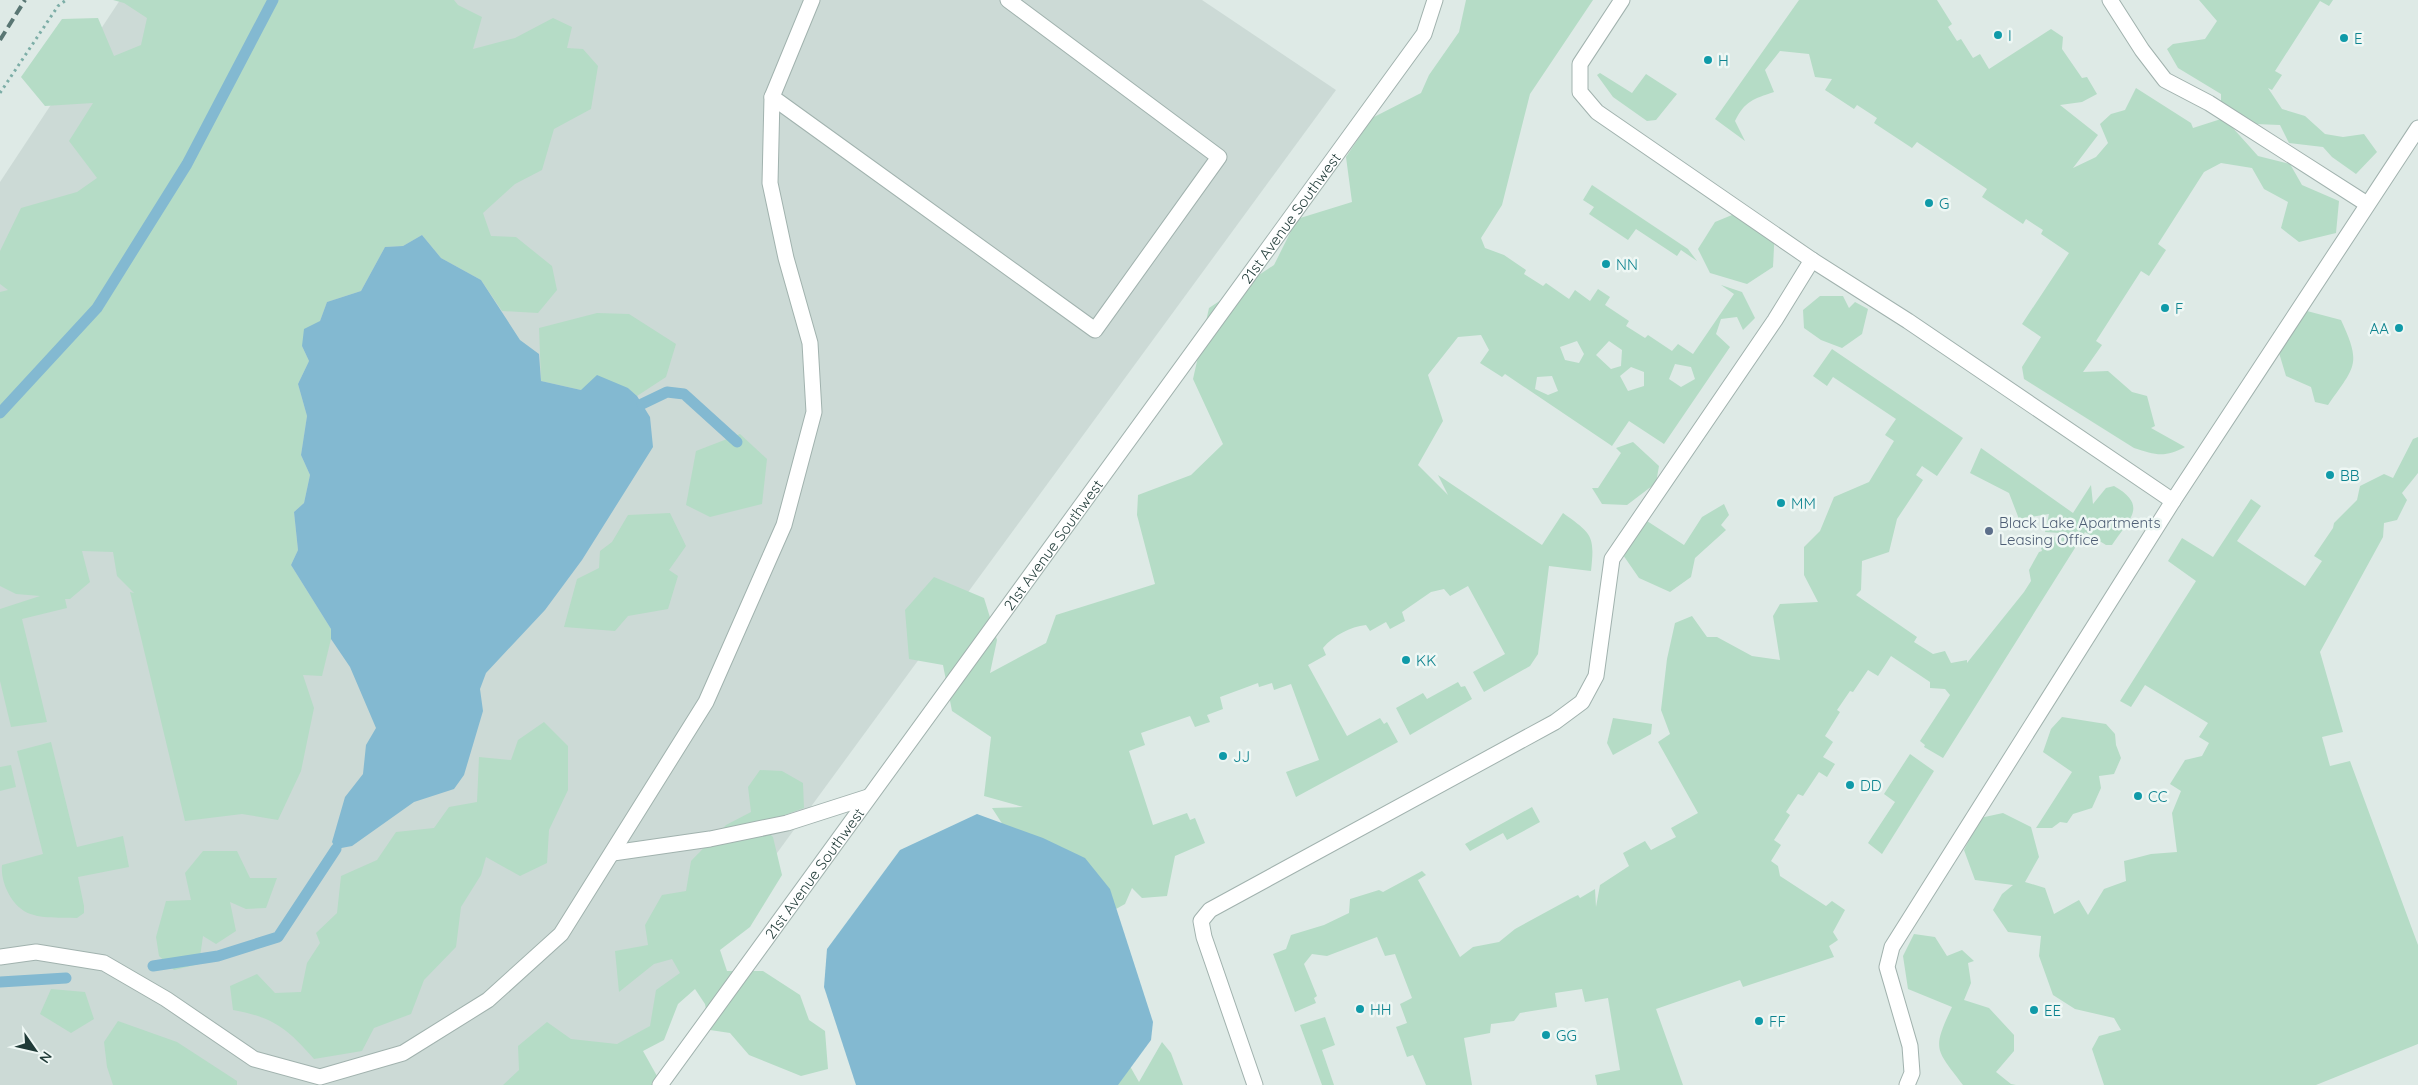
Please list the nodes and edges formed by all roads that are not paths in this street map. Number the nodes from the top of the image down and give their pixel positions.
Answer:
1 (812, 0) edge
2 (1008, 0) edge
3 (1435, 0) edge
4 (1622, 0) edge
5 (2110, 0) edge
6 (772, 97) junction
7 (2418, 128) edge
8 (2367, 204) junction
9 (1812, 260) junction
10 (2172, 502) junction
11 (868, 797) junction
12 (613, 853) junction
13 (0, 957) edge
14 (319, 1082) edge
15 (660, 1085) edge
16 (1255, 1085) edge
17 (1907, 1085) edge

1 - 6 street
2 - 6 street
3 - 11 street, 21st Avenue Southwest
4 - 9 street
5 - 8 street
6 - 12 street
7 - 8 street
8 - 10 street
9 - 10 street
9 - 16 street
10 - 17 street
11 - 12 street
11 - 15 street, 21st Avenue Southwest
12 - 14 street
13 - 14 street

